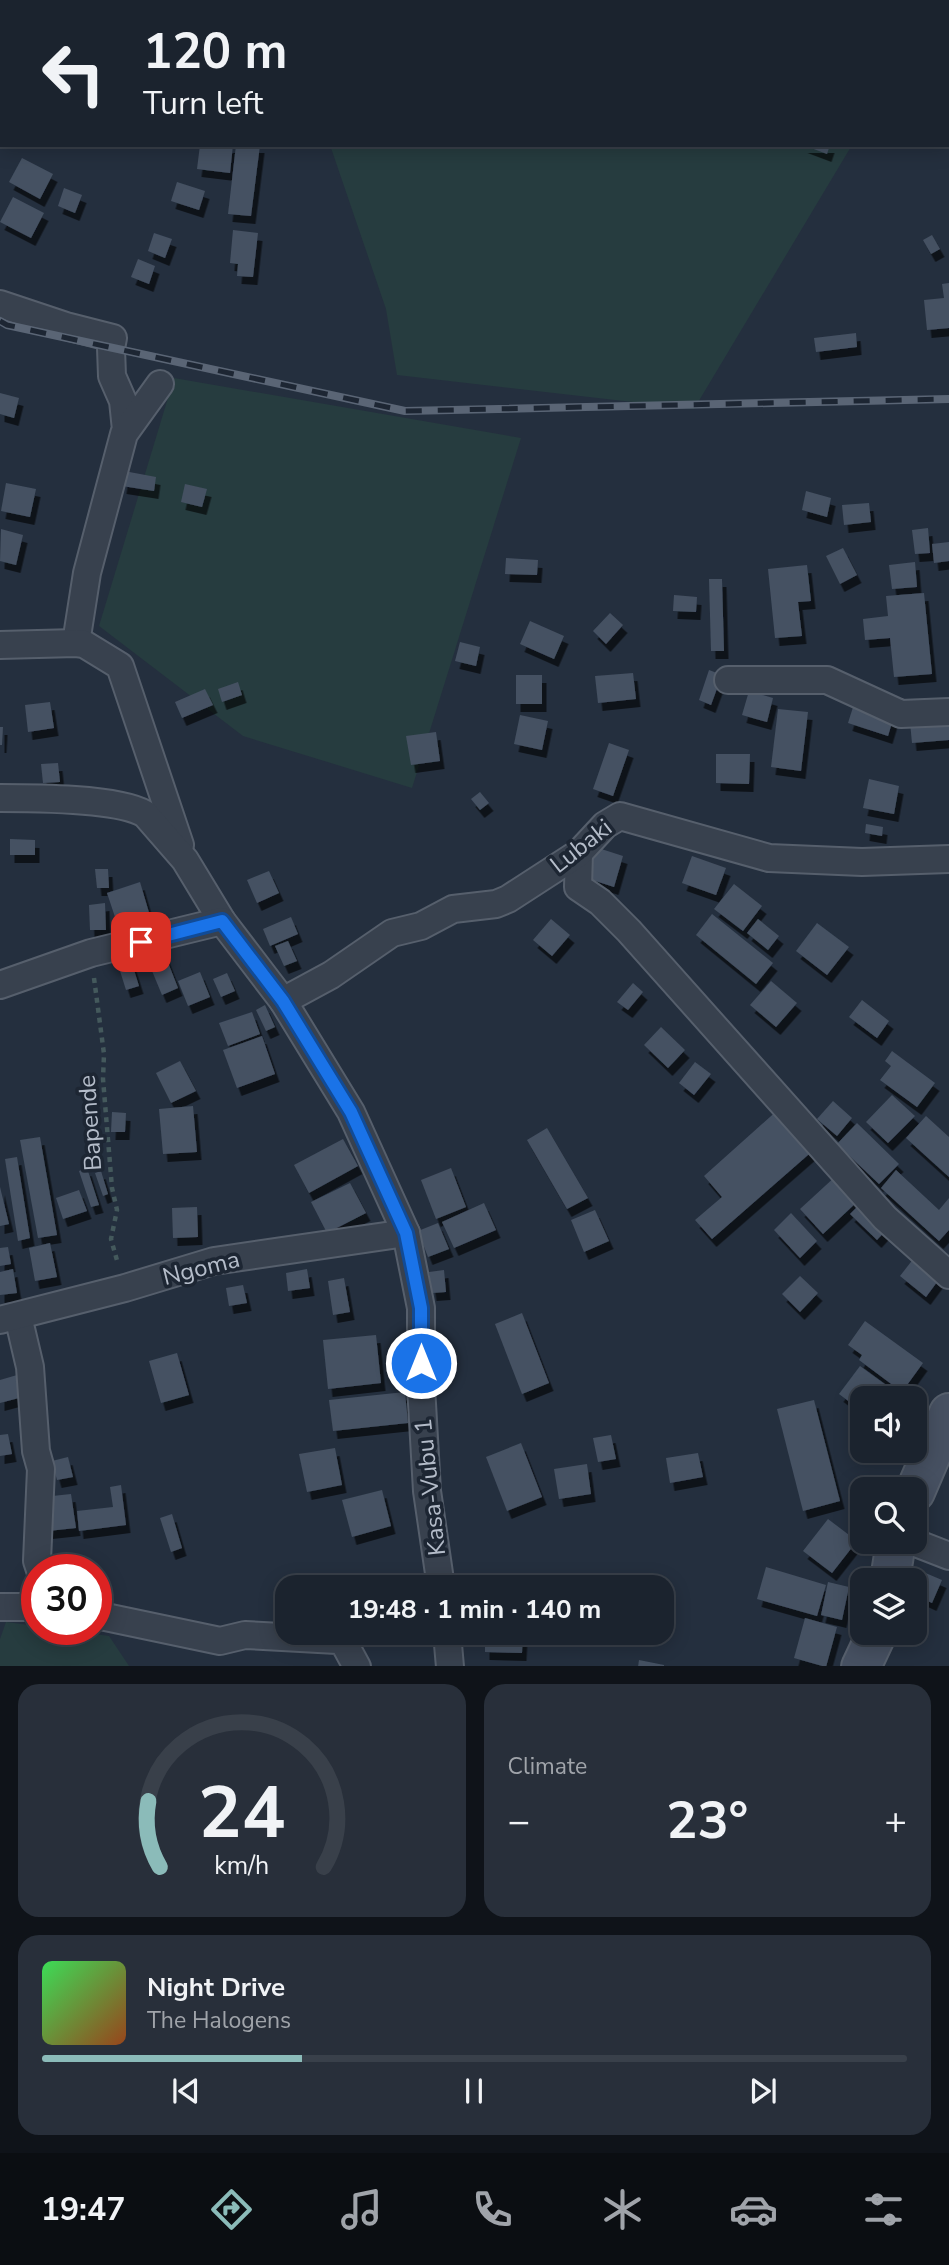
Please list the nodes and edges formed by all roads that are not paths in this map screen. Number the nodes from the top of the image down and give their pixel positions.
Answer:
1 (0, 304) edge
2 (160, 384) dead end
3 (126, 430) junction
4 (76, 643) junction
5 (0, 645) edge
6 (728, 680) dead end
7 (949, 712) edge
8 (0, 798) edge
9 (579, 853) junction
10 (949, 859) edge
11 (185, 860) junction
12 (222, 921) junction
13 (0, 985) edge
14 (283, 1001) junction
15 (406, 1233) junction
16 (949, 1275) edge
17 (9, 1318) edge
18 (949, 1413) edge
19 (921, 1477) edge
20 (927, 1547) edge
21 (37, 1554) edge
22 (949, 1556) edge
23 (438, 1575) edge
24 (0, 1607) edge
25 (21, 1607) edge
26 (112, 1618) edge
27 (448, 1645) edge
28 (871, 1645) edge
29 (356, 1666) edge
30 (450, 1666) edge
31 (861, 1666) edge

1 - 3 street
2 - 3 street
3 - 4 street
4 - 5 street
4 - 11 street
6 - 7 street
8 - 11 street, Kasa-Vubu 1
9 - 10 street, Lubaki
9 - 14 street, Lubaki
9 - 16 street
11 - 12 street, Kasa-Vubu 1
12 - 13 street
12 - 14 street, Kasa-Vubu 1
14 - 15 street, Kasa-Vubu 1
15 - 17 street, Ngoma
15 - 23 street, Kasa-Vubu 1
17 - 21 street
18 - 19 street
20 - 22 street
24 - 25 street
26 - 29 street
27 - 30 street
28 - 31 street

